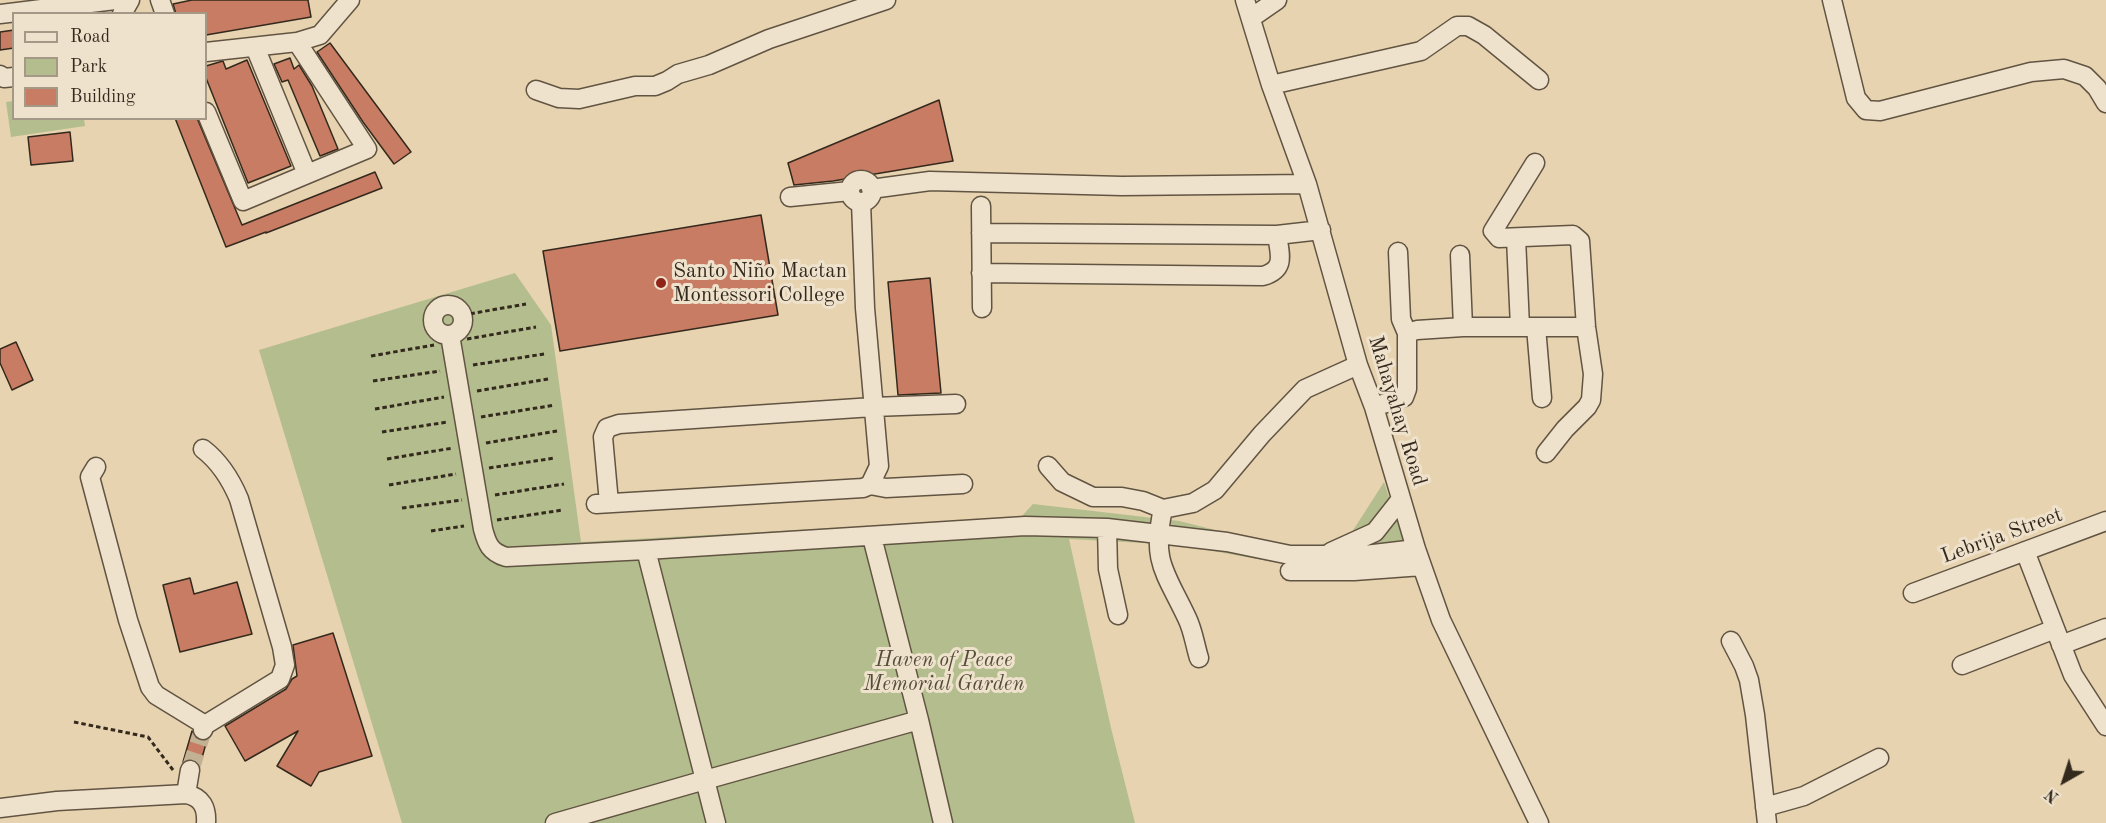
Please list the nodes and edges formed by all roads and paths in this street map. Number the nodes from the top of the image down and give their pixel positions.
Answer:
1 (114, 0) edge
2 (350, 0) edge
3 (886, 0) edge
4 (1245, 0) edge
5 (1277, 0) edge
6 (1832, 0) edge
7 (16, 12) edge
8 (1251, 18) junction
9 (297, 42) junction
10 (255, 47) junction
11 (207, 52) edge
12 (1539, 81) dead end
13 (1271, 85) junction
14 (536, 90) dead end
15 (2106, 103) edge
16 (207, 114) edge
17 (1535, 163) dead end
18 (307, 174) junction
19 (1307, 184) junction
20 (861, 194) junction
21 (790, 197) dead end
22 (981, 206) dead end
23 (1321, 230) junction
24 (981, 233) junction
25 (1277, 235) junction
26 (1516, 238) junction
27 (1398, 252) dead end
28 (1460, 255) dead end
29 (981, 273) junction
30 (526, 304) dead end
31 (981, 308) dead end
32 (463, 315) junction
33 (1462, 327) junction
34 (1528, 327) junction
35 (1586, 327) junction
36 (1407, 333) junction
37 (450, 335) junction
38 (1358, 365) junction
39 (1542, 399) dead end
40 (956, 404) dead end
41 (873, 407) junction
42 (1374, 407) junction
43 (203, 449) dead end
44 (1546, 453) dead end
45 (1048, 466) dead end
46 (96, 467) dead end
47 (963, 484) dead end
48 (870, 485) junction
49 (1401, 499) junction
50 (1163, 509) junction
51 (2106, 521) edge
52 (1107, 528) junction
53 (1159, 534) junction
54 (872, 537) junction
55 (646, 550) junction
56 (2025, 551) junction
57 (1324, 554) junction
58 (1419, 558) junction
59 (1290, 571) dead end
60 (1913, 593) dead end
61 (1118, 615) dead end
62 (2106, 628) edge
63 (2058, 637) junction
64 (1731, 641) dead end
65 (1198, 658) dead end
66 (1962, 665) dead end
67 (919, 720) junction
68 (74, 722) dead end
69 (2106, 726) edge
70 (1879, 758) dead end
71 (190, 770) tunnel mouth
72 (705, 780) junction
73 (186, 791) junction
74 (0, 808) edge
75 (1766, 815) edge
76 (206, 823) edge
77 (555, 823) edge
78 (716, 823) edge
79 (943, 823) edge
80 (1539, 823) edge

1 - 7 street
2 - 9 street
3 - 14 street
4 - 8 street, Mahayahay Road
5 - 8 street
6 - 15 street
8 - 13 street, Mahayahay Road
9 - 10 street
9 - 18 street
10 - 11 street
10 - 18 street
12 - 13 street
13 - 19 street, Mahayahay Road
16 - 18 street
17 - 26 street
19 - 20 street
19 - 23 street, Mahayahay Road
20 - 21 street
20 - 41 street
22 - 24 street
23 - 25 street
23 - 38 street, Mahayahay Road
24 - 25 street
24 - 29 street
25 - 29 street
26 - 34 street
26 - 35 street
27 - 36 street
28 - 33 street
29 - 31 street
30 - 32 path
32 - 37 street
32 - 37 street
33 - 34 street
33 - 36 street
34 - 35 street
34 - 39 street
35 - 44 street
36 - 42 street
37 - 55 street
38 - 42 street, Mahayahay Road
38 - 50 street
40 - 41 street
41 - 48 street
41 - 48 street
42 - 49 street, Mahayahay Road
43 - 46 street
45 - 50 street
47 - 48 street
49 - 57 street
49 - 58 street, Mahayahay Road
50 - 53 street
51 - 56 street, Lebrija Street
52 - 53 street
52 - 54 street
52 - 61 street
53 - 57 street
53 - 65 street
54 - 55 street
54 - 67 street
55 - 72 street
56 - 60 street, Lebrija Street
56 - 63 street
57 - 58 street
58 - 59 street
58 - 80 street, Mahayahay Road
62 - 63 street
63 - 66 street
63 - 69 street
64 - 75 street
67 - 72 street
67 - 79 street
68 - 73 path
70 - 75 street
71 - 73 street
72 - 77 street
72 - 78 street
73 - 74 street
73 - 76 street

